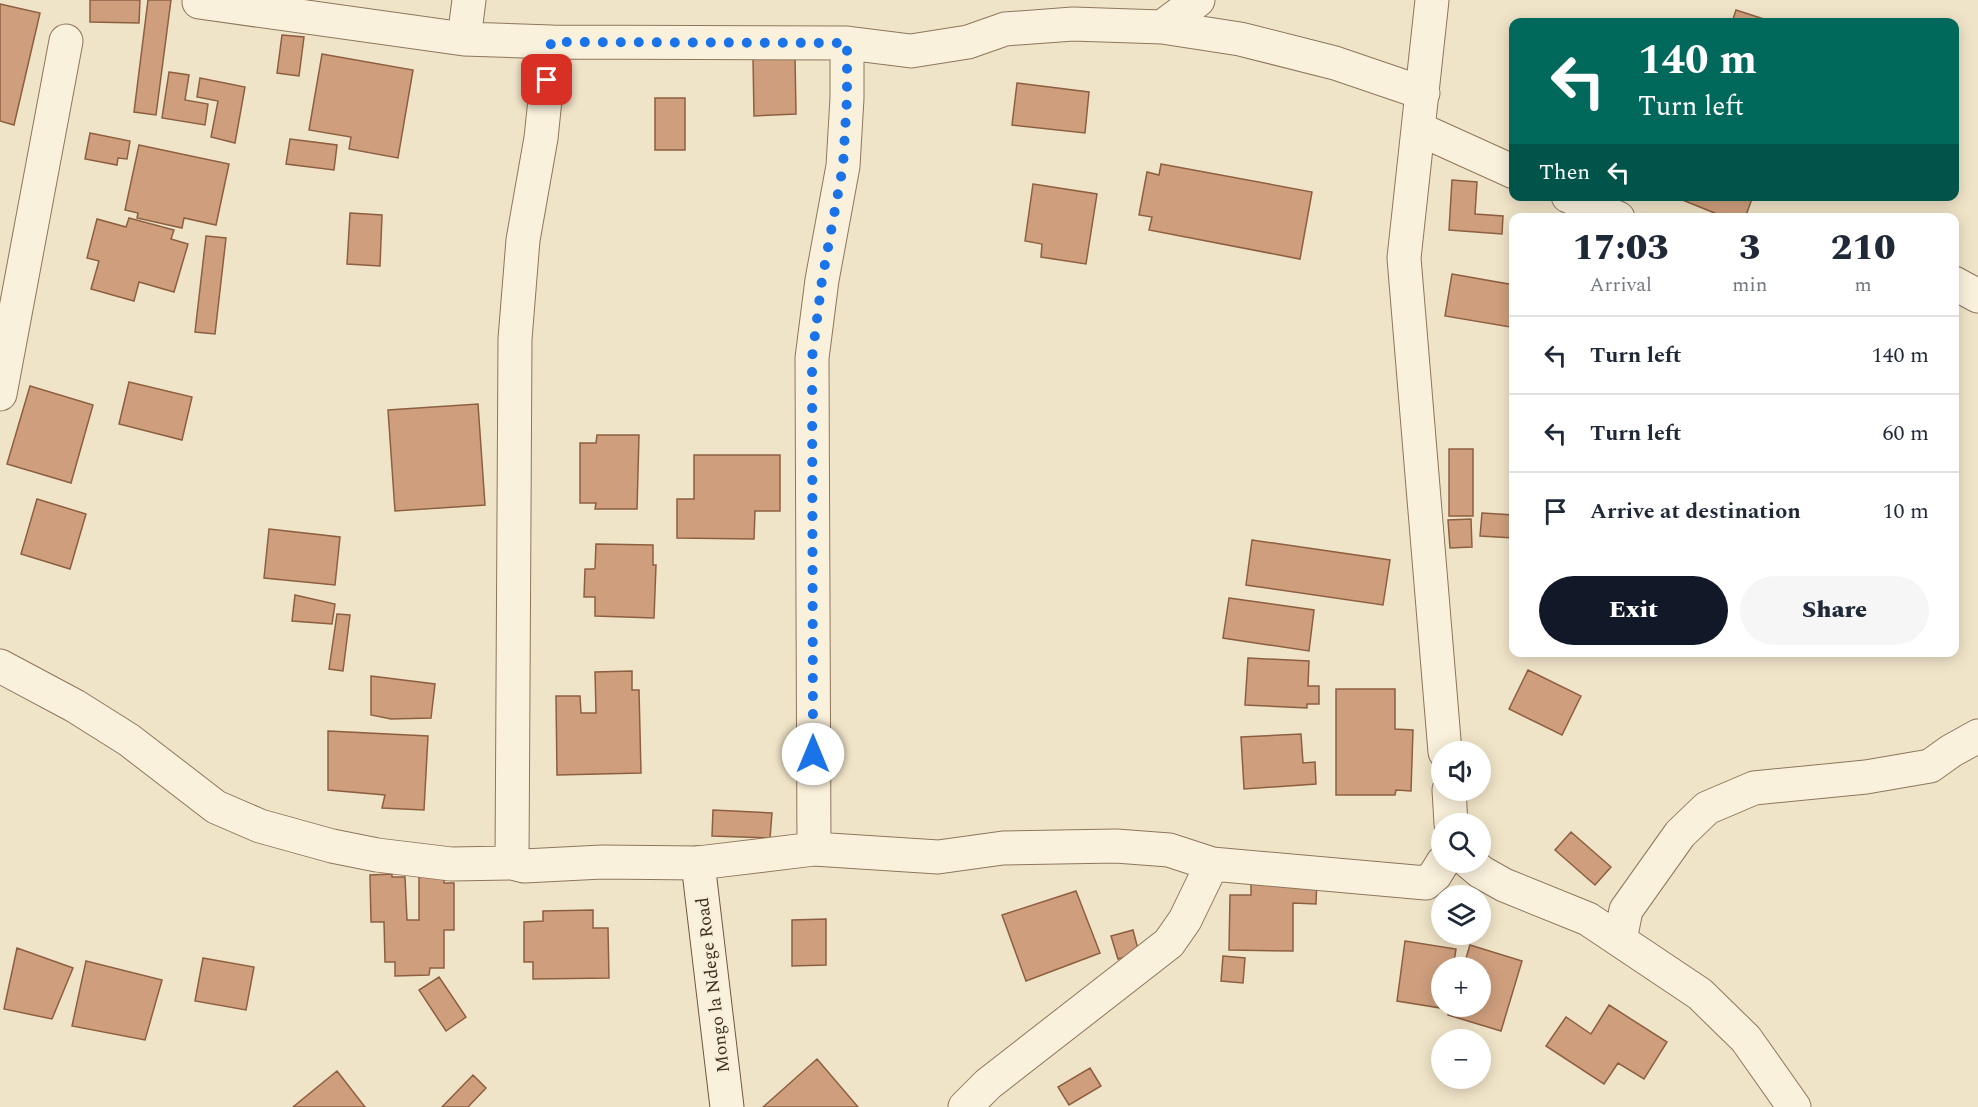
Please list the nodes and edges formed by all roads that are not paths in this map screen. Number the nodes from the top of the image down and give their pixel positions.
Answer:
1 (469, 0) edge
2 (1198, 0) edge
3 (1432, 0) edge
4 (199, 2) dead end
5 (1162, 27) junction
6 (464, 39) junction
7 (66, 40) dead end
8 (551, 42) junction
9 (847, 43) junction
10 (1423, 93) junction
11 (1419, 129) junction
12 (1509, 170) edge
13 (1579, 201) edge
14 (1606, 213) edge
15 (1959, 286) edge
16 (1978, 296) edge
17 (0, 394) edge
18 (0, 666) edge
19 (1978, 736) edge
20 (1444, 741) edge
21 (814, 849) junction
22 (698, 862) junction
23 (512, 863) junction
24 (1212, 864) junction
25 (1436, 873) edge
26 (1483, 873) edge
27 (1620, 940) junction
28 (728, 1107) edge
29 (965, 1107) edge
30 (1794, 1107) edge

1 - 6 street
2 - 5 street
3 - 10 street
4 - 6 street
5 - 9 street
5 - 10 street
6 - 8 street
7 - 17 street
8 - 9 street
8 - 23 street
9 - 21 street
10 - 11 street
11 - 12 street
11 - 20 street
13 - 14 street
15 - 16 street
18 - 23 street
19 - 27 street
21 - 22 street
21 - 24 street
22 - 23 street
22 - 28 street, Mongo la Ndege Road
24 - 25 street
24 - 29 street
26 - 27 street
27 - 30 street

